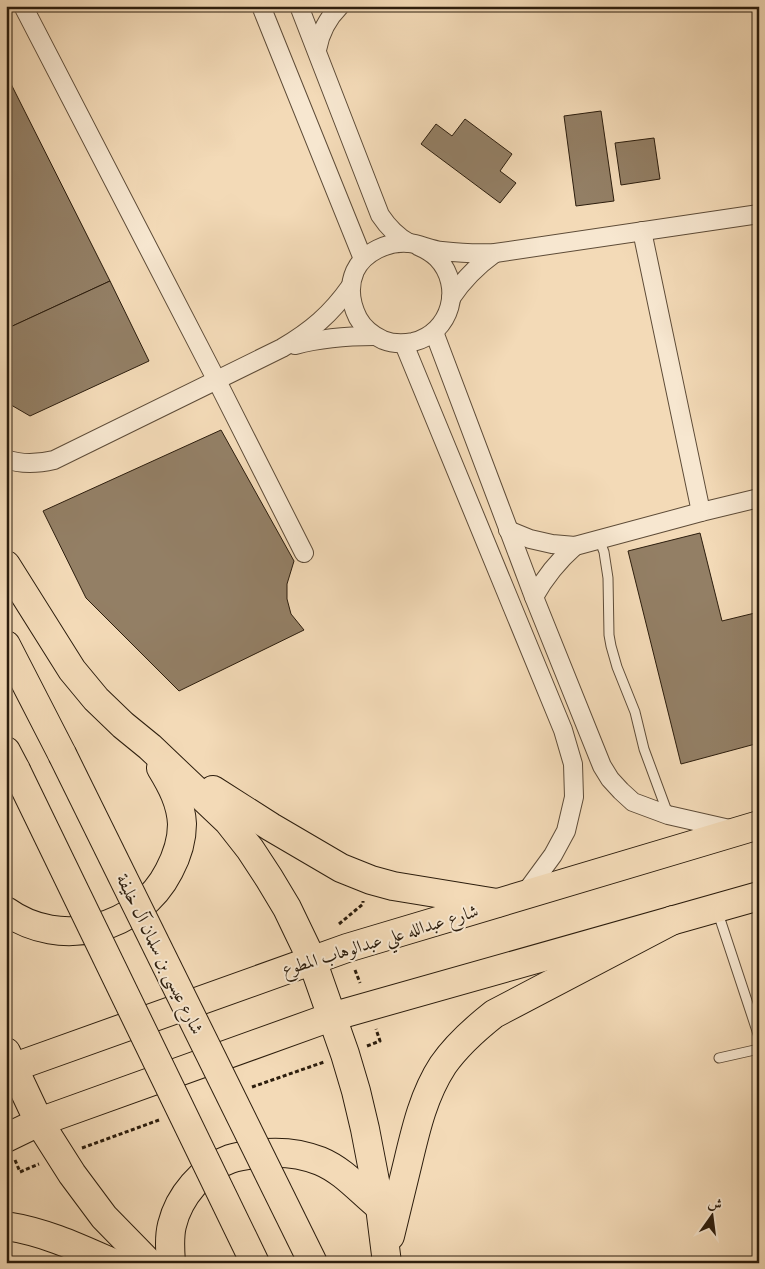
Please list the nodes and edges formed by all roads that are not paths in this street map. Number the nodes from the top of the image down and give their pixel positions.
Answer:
1 (23, 6) edge
2 (261, 6) edge
3 (300, 6) edge
4 (340, 6) edge
5 (317, 50) junction
6 (759, 214) edge
7 (642, 232) junction
8 (414, 245) junction
9 (495, 254) junction
10 (363, 259) junction
11 (350, 287) junction
12 (451, 298) junction
13 (434, 332) junction
14 (374, 336) junction
15 (404, 344) junction
16 (282, 348) junction
17 (216, 380) junction
18 (6, 459) edge
19 (759, 498) edge
20 (701, 512) junction
21 (508, 530) junction
22 (599, 540) junction
23 (575, 546) junction
24 (304, 553) dead end
25 (6, 565) edge
26 (534, 597) junction
27 (6, 645) edge
28 (150, 747) junction
29 (11, 760) edge
30 (668, 815) junction
31 (749, 828) edge
32 (523, 896) junction
33 (757, 899) edge
34 (497, 903) junction
35 (716, 908) junction
36 (6, 911) edge
37 (673, 920) junction
38 (312, 960) junction
39 (331, 1017) junction
40 (759, 1037) edge
41 (759, 1049) edge
42 (719, 1058) dead end
43 (9, 1063) edge
44 (39, 1122) junction
45 (6, 1138) edge
46 (380, 1206) junction
47 (6, 1226) edge
48 (386, 1259) edge
49 (113, 1263) edge
50 (148, 1263) edge
51 (171, 1263) edge
52 (255, 1263) edge
53 (314, 1263) edge

1 - 17 street
2 - 10 street
3 - 5 street
4 - 5 street
5 - 8 street
6 - 7 street
7 - 9 street
7 - 20 street
8 - 9 street
8 - 10 street
8 - 12 street
9 - 12 street
10 - 11 street
11 - 14 street
11 - 16 street
12 - 13 street
13 - 15 street
13 - 21 street
14 - 15 street
14 - 16 street
15 - 32 street
16 - 17 street
17 - 18 street
17 - 24 street
19 - 20 street
20 - 22 street
21 - 23 street
21 - 26 street
22 - 23 street
22 - 30 lane
23 - 26 street
25 - 28 main road
26 - 30 street
27 - 53 main road, شارع عيسى بن سلمان آل خليفة, bridge
28 - 34 main road
28 - 36 main road
28 - 38 main road
29 - 52 main road, bridge
30 - 31 street
31 - 32 main road, شارع عبدالله علي عبدالوهاب المطوع
32 - 34 main road, شارع عبدالله علي عبدالوهاب المطوع
33 - 35 main road
34 - 38 main road, شارع عبدالله علي عبدالوهاب المطوع
35 - 37 main road
35 - 40 lane
37 - 39 main road
37 - 48 main road
38 - 39 main road
38 - 43 main road, شارع عبدالله علي عبدالوهاب المطوع
39 - 44 main road
39 - 46 main road
41 - 42 lane
43 - 44 main road
44 - 45 main road
44 - 50 main road
46 - 48 main road
46 - 51 main road
47 - 49 main road

